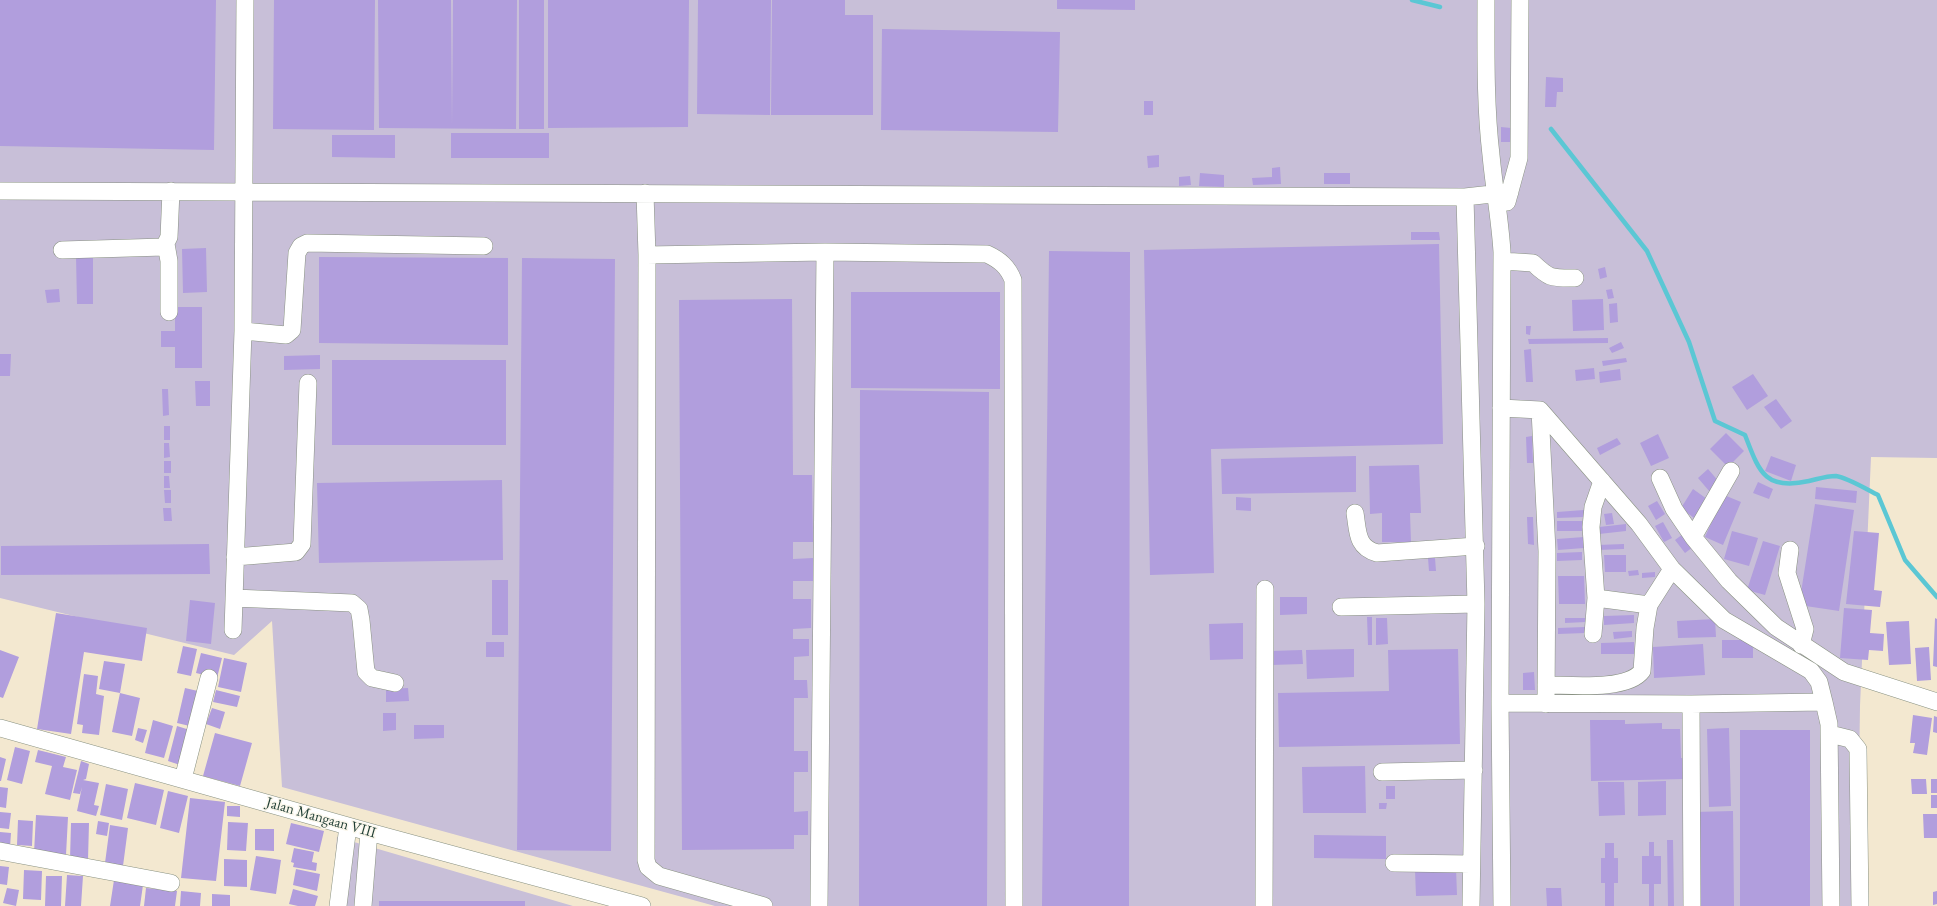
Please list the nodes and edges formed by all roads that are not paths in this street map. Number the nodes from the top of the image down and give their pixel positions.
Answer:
1 (245, 0) edge
2 (1486, 0) edge
3 (1520, 0) edge
4 (0, 191) edge
5 (171, 192) junction
6 (243, 192) junction
7 (645, 193) junction
8 (1503, 193) junction
9 (1465, 197) junction
10 (166, 244) junction
11 (484, 246) dead end
12 (62, 250) dead end
13 (825, 252) junction
14 (647, 255) junction
15 (1502, 261) junction
16 (1575, 278) dead end
17 (169, 312) dead end
18 (243, 331) junction
19 (308, 383) dead end
20 (1501, 408) junction
21 (1540, 410) junction
22 (1731, 471) dead end
23 (1660, 478) dead end
24 (1602, 481) junction
25 (1355, 513) dead end
26 (1693, 537) junction
27 (1476, 546) junction
28 (1790, 550) dead end
29 (235, 557) junction
30 (1672, 569) junction
31 (1265, 588) dead end
32 (234, 598) junction
33 (1596, 598) junction
34 (1476, 604) junction
35 (1649, 605) junction
36 (1341, 607) dead end
37 (233, 630) dead end
38 (1593, 634) dead end
39 (1801, 645) junction
40 (209, 678) dead end
41 (396, 683) dead end
42 (1546, 685) junction
43 (1824, 702) junction
44 (1937, 702) edge
45 (1500, 703) junction
46 (1546, 704) junction
47 (1691, 704) junction
48 (0, 728) edge
49 (1830, 734) junction
50 (1474, 770) junction
51 (1382, 772) dead end
52 (184, 779) junction
53 (348, 826) junction
54 (368, 832) junction
55 (0, 851) edge
56 (1394, 863) dead end
57 (1471, 864) junction
58 (171, 882) dead end
59 (338, 906) edge
60 (363, 906) edge
61 (642, 906) edge
62 (764, 906) edge
63 (819, 906) edge
64 (1014, 906) edge
65 (1264, 906) edge
66 (1471, 906) edge
67 (1502, 906) edge
68 (1692, 906) edge
69 (1831, 906) edge
70 (1860, 906) edge

1 - 6 street
2 - 8 street
3 - 8 street
4 - 5 street
5 - 6 street
5 - 10 street
6 - 7 street
6 - 18 street
7 - 9 street
7 - 14 street
8 - 9 street
8 - 15 street
9 - 27 street
10 - 12 street
10 - 17 street
11 - 18 street
13 - 14 street
13 - 63 street
13 - 64 street
14 - 62 street
15 - 16 street
15 - 20 street
18 - 29 street
19 - 29 street
20 - 21 street
20 - 45 street
21 - 24 street
21 - 42 street
22 - 26 street
23 - 26 street
24 - 30 street
24 - 33 street
25 - 27 street
26 - 39 street
27 - 34 street
28 - 39 street
29 - 32 street
30 - 35 street
30 - 43 street
31 - 65 street
32 - 37 street
32 - 41 street
33 - 35 street
33 - 38 street
34 - 36 street
34 - 50 street
35 - 42 street
39 - 44 street
40 - 52 street
42 - 46 street
43 - 47 street
43 - 49 street
45 - 46 street
45 - 67 street
46 - 47 street
47 - 68 street
48 - 52 street, Jalan Mangaan VIII
49 - 69 street
49 - 70 street
50 - 51 street
50 - 57 street
52 - 53 street, Jalan Mangaan VIII
53 - 54 street, Jalan Mangaan VIII
53 - 59 street
54 - 60 street
54 - 61 street, Jalan Mangaan VIII
55 - 58 street
56 - 57 street
57 - 66 street

